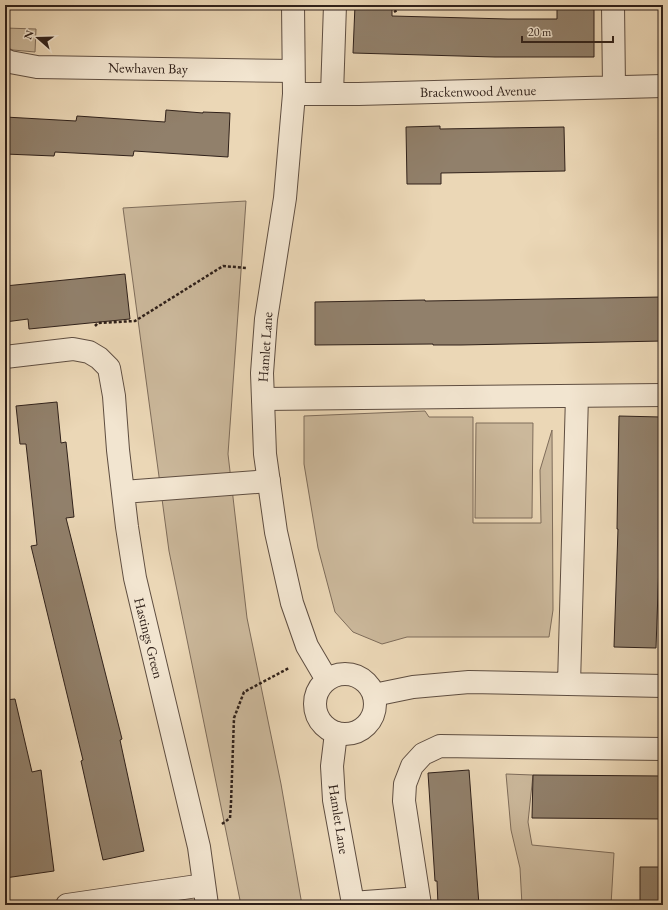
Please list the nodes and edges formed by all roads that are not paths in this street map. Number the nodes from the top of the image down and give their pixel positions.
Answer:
1 (293, 5) edge
2 (335, 5) edge
3 (614, 5) edge
4 (5, 60) edge
5 (293, 71) junction
6 (663, 86) edge
7 (614, 87) junction
8 (294, 94) junction
9 (332, 94) junction
10 (5, 357) edge
11 (663, 395) edge
12 (577, 396) junction
13 (263, 399) junction
14 (269, 481) junction
15 (123, 492) junction
16 (328, 680) junction
17 (569, 684) junction
18 (663, 686) edge
19 (374, 695) junction
20 (336, 732) junction
21 (663, 749) edge
22 (206, 895) edge
23 (419, 901) edge
24 (352, 904) edge
25 (67, 905) edge

1 - 5 street, Hamlet Lane
2 - 9 street
3 - 7 street
4 - 5 street, Newhaven Bay
5 - 8 street, Hamlet Lane
6 - 7 street, Brackenwood Avenue
7 - 9 street, Brackenwood Avenue
8 - 9 street, Brackenwood Avenue
8 - 13 street, Hamlet Lane
10 - 15 street, Hastings Green
11 - 12 street
12 - 13 street
12 - 17 street
13 - 14 street, Hamlet Lane
14 - 15 street
14 - 16 street, Hamlet Lane
15 - 22 street, Hastings Green
16 - 19 street
16 - 20 street
17 - 18 street
17 - 19 street
19 - 20 street
20 - 24 street, Hamlet Lane
21 - 23 street
22 - 25 street
23 - 24 street

